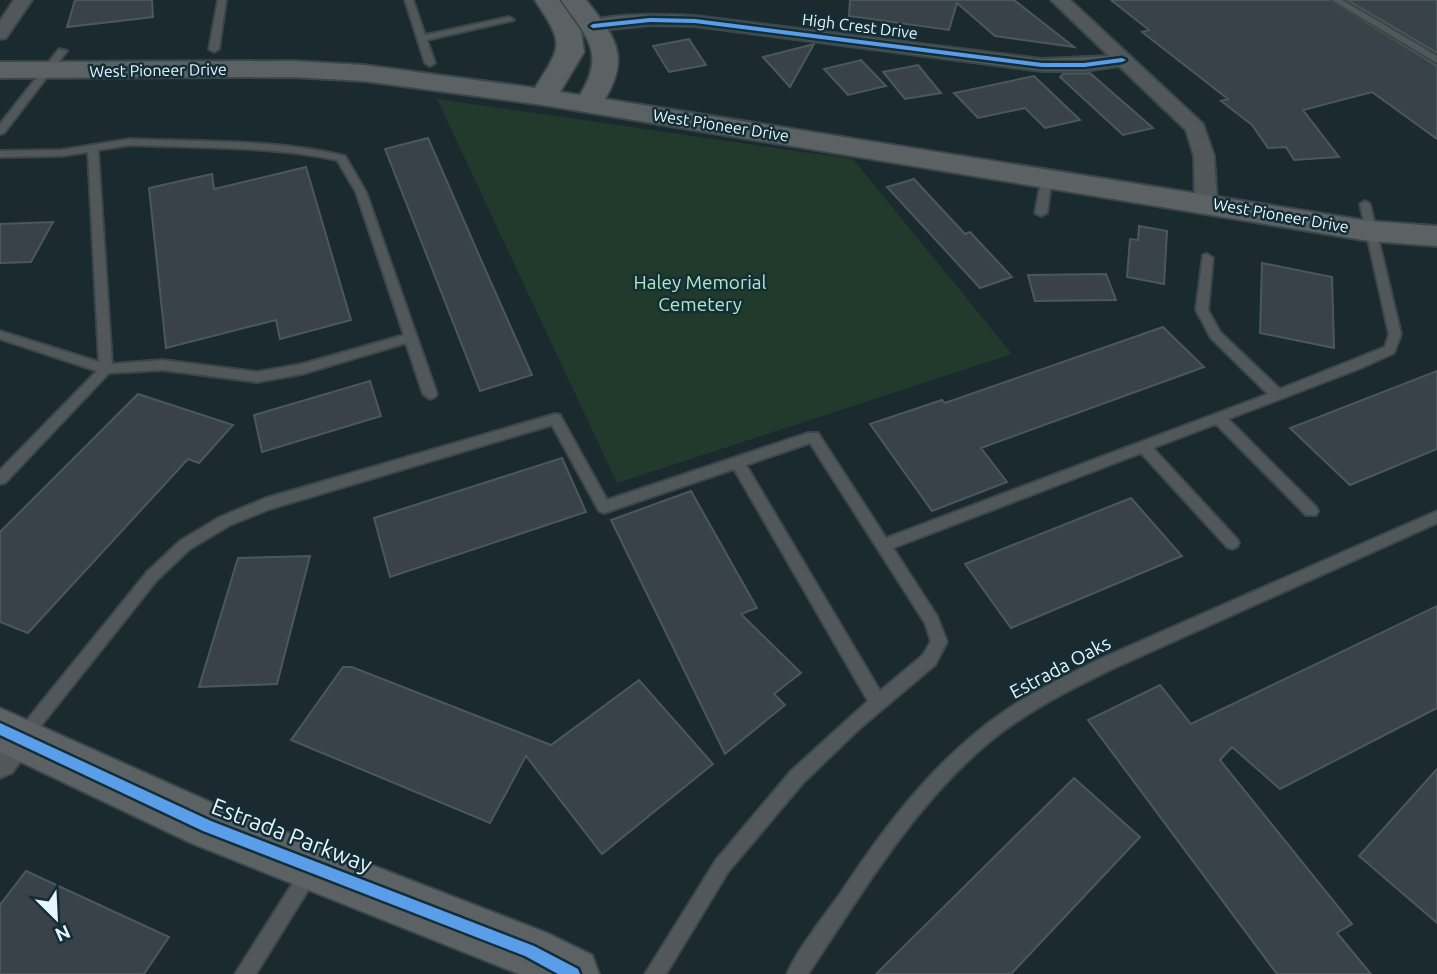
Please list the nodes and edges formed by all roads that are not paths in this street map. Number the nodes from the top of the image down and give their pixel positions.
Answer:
1 (23, 0) edge
2 (222, 0) edge
3 (409, 0) edge
4 (547, 0) edge
5 (573, 0) edge
6 (1060, 0) edge
7 (1336, 0) edge
8 (509, 20) dead end
9 (593, 26) junction
10 (0, 34) edge
11 (422, 38) junction
12 (214, 49) junction
13 (0, 52) edge
14 (1122, 60) junction
15 (54, 61) junction
16 (1437, 61) edge
17 (430, 63) junction
18 (0, 70) edge
19 (548, 88) junction
20 (594, 95) junction
21 (0, 131) edge
22 (93, 148) junction
23 (0, 154) edge
24 (1046, 177) junction
25 (1206, 190) junction
26 (1437, 211) edge
27 (1041, 213) dead end
28 (1367, 217) junction
29 (1437, 236) edge
30 (1207, 258) dead end
31 (0, 335) edge
32 (410, 338) junction
33 (106, 369) junction
34 (430, 394) dead end
35 (1279, 395) junction
36 (1218, 418) junction
37 (1143, 446) junction
38 (738, 464) junction
39 (0, 479) edge
40 (1311, 510) dead end
41 (1437, 517) edge
42 (1232, 542) dead end
43 (883, 545) junction
44 (878, 703) junction
45 (7, 743) edge
46 (313, 866) junction
47 (245, 974) edge
48 (573, 974) edge
49 (655, 974) edge
50 (797, 974) edge

1 - 10 street
2 - 12 lane
3 - 11 lane
4 - 19 main road
5 - 9 main road
6 - 14 street
7 - 16 lane
8 - 11 lane
9 - 14 street, High Crest Drive
9 - 20 main road
11 - 17 lane
12 - 15 main road, West Pioneer Drive
12 - 17 main road, West Pioneer Drive
13 - 15 main road, West Pioneer Drive
14 - 25 street
15 - 18 main road, West Pioneer Drive
15 - 19 main road, West Pioneer Drive
15 - 21 lane
17 - 19 main road, West Pioneer Drive
19 - 20 main road, West Pioneer Drive
20 - 24 main road, West Pioneer Drive
20 - 25 main road, West Pioneer Drive
22 - 23 lane
22 - 32 lane
22 - 33 lane
24 - 25 main road, West Pioneer Drive
24 - 27 lane
25 - 28 main road, West Pioneer Drive
26 - 28 main road, West Pioneer Drive
28 - 29 main road, West Pioneer Drive
28 - 35 lane
30 - 35 lane
31 - 33 lane
32 - 33 lane
32 - 34 lane
33 - 39 lane
35 - 36 lane
36 - 37 lane
36 - 40 lane
37 - 42 lane
37 - 43 lane
38 - 43 lane
38 - 44 lane
38 - 45 lane
41 - 50 lane, Estrada Oaks
43 - 44 lane
44 - 49 lane
45 - 46 main road, Estrada Parkway
46 - 47 lane
46 - 48 main road, Estrada Parkway

